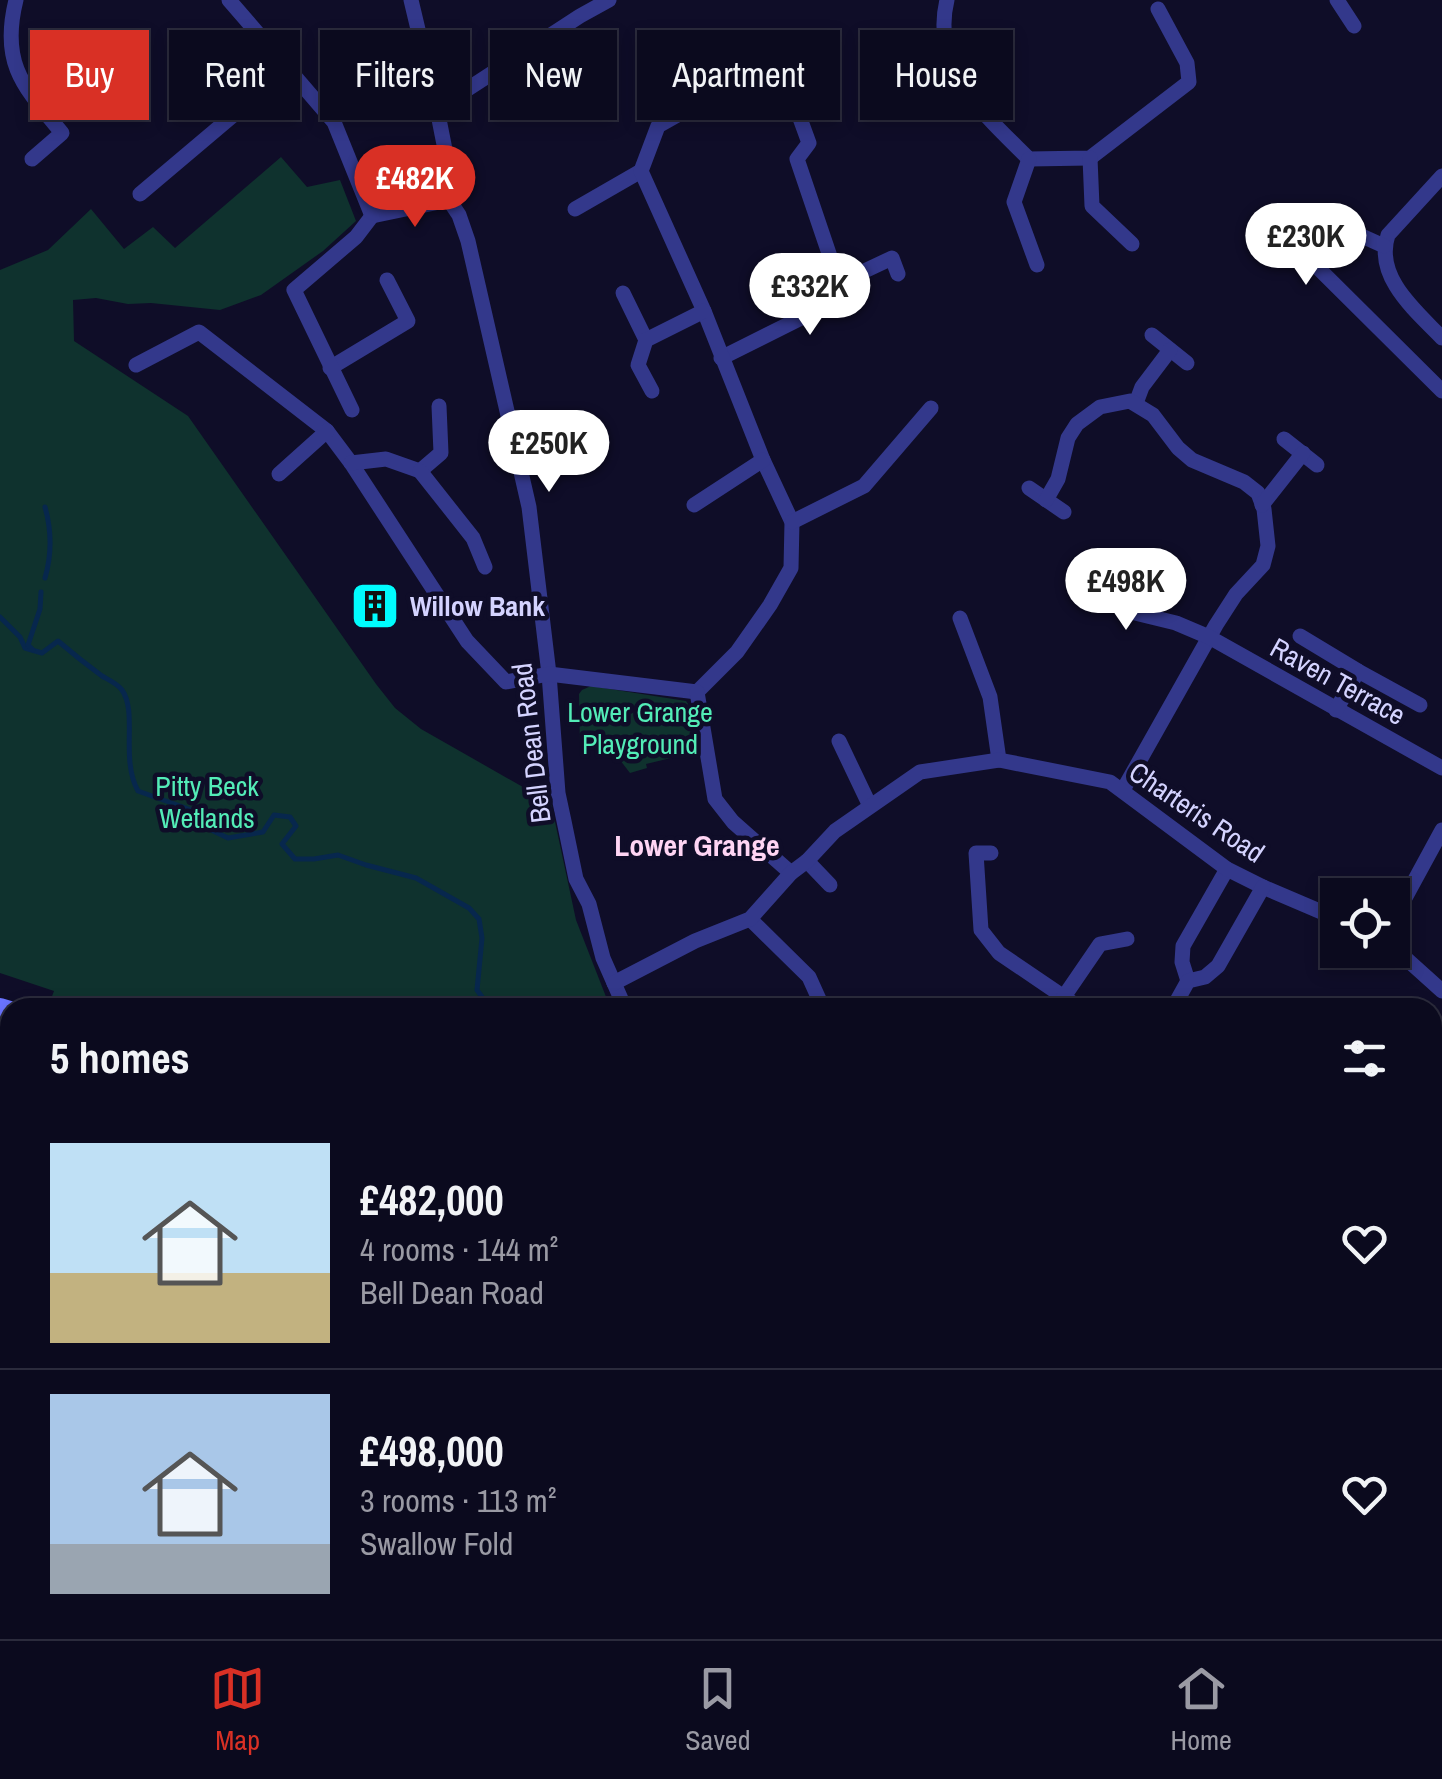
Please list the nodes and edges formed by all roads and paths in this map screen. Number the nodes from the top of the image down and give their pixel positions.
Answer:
1 (16, 0) edge
2 (228, 0) edge
3 (411, 0) edge
4 (609, 0) edge
5 (946, 0) edge
6 (1336, 0) edge
7 (577, 8) edge
8 (1158, 9) dead end
9 (1354, 26) dead end
10 (254, 30) edge
11 (418, 30) edge
12 (300, 83) edge
13 (470, 86) edge
14 (228, 120) edge
15 (440, 120) edge
16 (669, 120) edge
17 (800, 120) edge
18 (32, 158) dead end
19 (1090, 158) junction
20 (1029, 159) junction
21 (641, 172) junction
22 (1442, 176) edge
23 (140, 194) dead end
24 (449, 200) junction
25 (575, 208) dead end
26 (372, 216) junction
27 (1132, 244) dead end
28 (1384, 246) junction
29 (1037, 264) dead end
30 (898, 274) dead end
31 (387, 280) dead end
32 (840, 283) junction
33 (623, 293) dead end
34 (704, 310) junction
35 (1152, 335) dead end
36 (1442, 338) edge
37 (646, 340) junction
38 (1170, 350) junction
39 (721, 358) junction
40 (1186, 364) dead end
41 (136, 366) dead end
42 (330, 368) junction
43 (1442, 391) edge
44 (652, 392) dead end
45 (1136, 403) junction
46 (438, 406) dead end
47 (931, 408) dead end
48 (352, 410) dead end
49 (327, 431) junction
50 (1284, 439) dead end
51 (1302, 453) junction
52 (763, 460) junction
53 (351, 463) junction
54 (1318, 465) dead end
55 (420, 470) junction
56 (279, 474) dead end
57 (1029, 488) dead end
58 (1046, 500) junction
59 (694, 504) dead end
60 (1262, 505) junction
61 (1064, 512) dead end
62 (792, 522) junction
63 (486, 567) dead end
64 (1146, 568) dead end
65 (960, 618) dead end
66 (1300, 636) dead end
67 (1209, 637) junction
68 (1358, 671) junction
69 (548, 674) junction
70 (697, 692) junction
71 (1420, 704) dead end
72 (1336, 710) junction
73 (840, 742) dead end
74 (999, 760) junction
75 (1442, 768) edge
76 (1122, 790) junction
77 (870, 806) junction
78 (1442, 830) edge
79 (991, 853) dead end
80 (807, 862) junction
81 (1227, 869) junction
82 (791, 873) junction
83 (830, 884) dead end
84 (1263, 887) junction
85 (1410, 889) edge
86 (1320, 911) edge
87 (750, 919) junction
88 (1126, 939) dead end
89 (1410, 962) edge
90 (1188, 980) junction
91 (614, 982) junction
92 (1442, 991) edge
93 (621, 998) edge
94 (819, 998) edge
95 (1063, 998) joint
96 (1178, 998) edge

1 - 18 street
2 - 10 street
3 - 11 street, Bell Dean Road
4 - 7 street
5 - 20 street
6 - 9 street
7 - 13 street
8 - 19 street
12 - 26 street
14 - 23 street
15 - 24 street, Bell Dean Road
16 - 21 street
17 - 32 street
19 - 20 street
19 - 27 street
20 - 29 street
21 - 25 street
21 - 34 street
22 - 28 street
24 - 26 street
24 - 69 street, Bell Dean Road
26 - 42 street
28 - 36 street
28 - 43 street
30 - 32 street
31 - 42 street
32 - 39 street
33 - 37 street
34 - 37 street
34 - 39 street
35 - 38 street
37 - 44 street
38 - 40 street
38 - 45 street
39 - 52 street
41 - 49 street
42 - 48 street
45 - 58 street
45 - 60 street
46 - 55 street
47 - 62 street
49 - 53 street
49 - 56 street
50 - 51 street
51 - 54 street
51 - 60 street
52 - 59 street
52 - 62 street
53 - 55 street
53 - 69 street
55 - 63 street
57 - 58 street
58 - 61 street
60 - 67 street
62 - 70 street
64 - 67 street, Raven Terrace
65 - 74 street
66 - 68 street
67 - 72 street, Raven Terrace
67 - 76 street
68 - 71 street
68 - 72 street
69 - 70 street
69 - 91 street, Bell Dean Road
70 - 82 street
72 - 75 street, Raven Terrace
73 - 77 street
74 - 76 street, Charteris Road
74 - 77 street, Charteris Road
76 - 81 street, Charteris Road
77 - 80 street, Charteris Road
78 - 85 street
79 - 95 street
80 - 82 street, Charteris Road
80 - 83 street
81 - 84 street, Charteris Road
81 - 90 street
82 - 87 street, Charteris Road
84 - 86 street, Charteris Road
84 - 90 street
87 - 91 street, Charteris Road
87 - 94 street
88 - 95 street
89 - 92 street
90 - 96 street
91 - 93 street, Bell Dean Road

